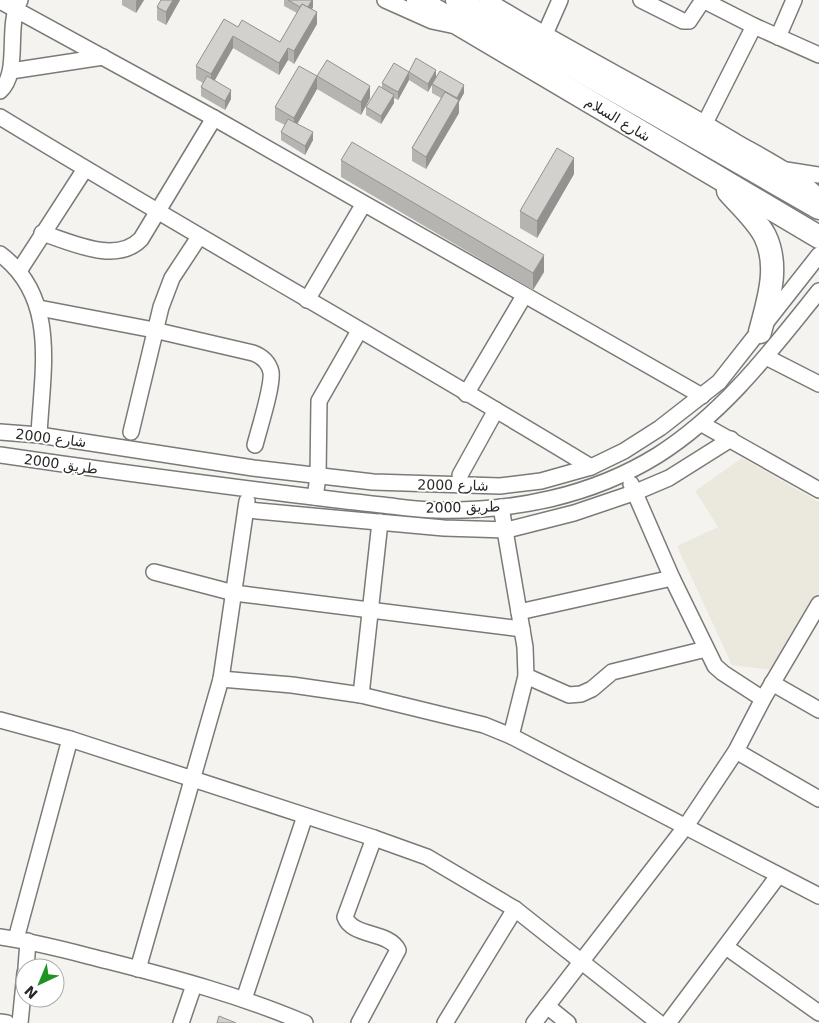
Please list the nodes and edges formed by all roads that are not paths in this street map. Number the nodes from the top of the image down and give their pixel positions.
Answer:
1 (386, 0) edge
2 (418, 0) edge
3 (458, 0) edge
4 (560, 0) edge
5 (641, 0) edge
6 (703, 0) edge
7 (794, 0) edge
8 (0, 1) edge
9 (490, 1) edge
10 (18, 5) edge
11 (0, 14) edge
12 (754, 26) junction
13 (466, 28) junction
14 (545, 34) junction
15 (778, 37) junction
16 (819, 56) edge
17 (103, 58) junction
18 (11, 71) junction
19 (0, 91) edge
20 (0, 117) edge
21 (214, 118) junction
22 (705, 123) junction
23 (85, 169) junction
24 (782, 169) junction
25 (707, 172) junction
26 (819, 175) edge
27 (819, 197) edge
28 (363, 205) junction
29 (819, 208) edge
30 (157, 212) junction
31 (42, 233) junction
32 (198, 237) junction
33 (819, 237) edge
34 (0, 254) edge
35 (819, 255) edge
36 (19, 271) junction
37 (819, 291) edge
38 (524, 296) junction
39 (307, 300) junction
40 (39, 308) junction
41 (154, 330) junction
42 (359, 330) junction
43 (760, 332) junction
44 (766, 357) junction
45 (819, 384) edge
46 (466, 394) junction
47 (702, 396) junction
48 (496, 410) junction
49 (702, 424) junction
50 (0, 432) edge
51 (131, 432) dead end
52 (39, 435) junction
53 (731, 440) junction
54 (255, 445) dead end
55 (0, 455) edge
56 (591, 467) junction
57 (624, 473) junction
58 (460, 475) dead end
59 (318, 476) junction
60 (247, 489) junction
61 (819, 490) edge
62 (636, 492) junction
63 (315, 497) junction
64 (501, 507) junction
65 (247, 510) junction
66 (380, 522) junction
67 (507, 530) junction
68 (154, 572) dead end
69 (672, 578) junction
70 (234, 593) junction
71 (819, 604) edge
72 (370, 612) junction
73 (519, 612) junction
74 (522, 629) junction
75 (706, 648) junction
76 (526, 676) junction
77 (221, 679) junction
78 (772, 683) junction
79 (361, 694) junction
80 (763, 700) junction
81 (819, 710) edge
82 (0, 720) edge
83 (512, 736) junction
84 (70, 739) junction
85 (736, 751) junction
86 (191, 779) junction
87 (819, 799) edge
88 (305, 816) junction
89 (686, 826) junction
90 (374, 838) junction
91 (778, 876) junction
92 (819, 896) edge
93 (515, 909) junction
94 (0, 937) edge
95 (22, 940) junction
96 (726, 947) junction
97 (25, 958) edge
98 (581, 961) junction
99 (138, 969) junction
100 (194, 985) junction
101 (244, 1000) junction
102 (546, 1006) junction
103 (22, 1008) edge
104 (819, 1013) edge
105 (0, 1022) edge
106 (7, 1023) edge
107 (20, 1023) edge
108 (181, 1023) edge
109 (305, 1023) edge
110 (360, 1023) edge
111 (445, 1023) edge
112 (534, 1023) edge
113 (568, 1023) edge
114 (659, 1023) edge
115 (668, 1023) edge

1 - 13 street
2 - 13 highway, شارع السلام
3 - 29 highway, شارع السلام
4 - 14 street
5 - 6 street
6 - 12 street
7 - 15 street
8 - 10 street
9 - 14 street
10 - 11 street
10 - 17 street
10 - 18 street
12 - 15 street
12 - 22 street
13 - 25 highway, شارع السلام
14 - 22 street
15 - 16 street
17 - 18 street
17 - 21 street
18 - 19 street
20 - 23 street
21 - 28 street
21 - 30 street
22 - 24 street
23 - 30 street
23 - 31 street
24 - 26 street
24 - 27 street
25 - 33 highway, شارع السلام
25 - 43 highway
28 - 38 street
28 - 39 street
30 - 31 street
30 - 32 street
31 - 36 street
32 - 39 street
32 - 41 street
34 - 36 street
35 - 43 street, شارع 2000
36 - 40 street
37 - 44 street, طريق 2000
38 - 46 street
38 - 47 street
39 - 42 street
40 - 41 street
40 - 52 street
41 - 51 street
41 - 54 street
42 - 46 street
42 - 59 street
43 - 47 street, شارع 2000
44 - 45 street
44 - 49 street, طريق 2000
46 - 48 street
47 - 56 street, شارع 2000
48 - 56 street
48 - 58 street
49 - 53 street
49 - 57 street, طريق 2000
50 - 52 street, شارع 2000
52 - 59 street, شارع 2000
53 - 61 street
53 - 62 street
55 - 60 street, طريق 2000
56 - 59 street, شارع 2000
57 - 62 street
57 - 64 street, طريق 2000
59 - 63 street
60 - 63 street, طريق 2000
60 - 65 street
62 - 67 street
62 - 69 street
63 - 64 street, طريق 2000
64 - 67 street
65 - 66 street
65 - 70 street
66 - 67 street
66 - 72 street
67 - 73 street
68 - 70 street
69 - 73 street
69 - 75 street
70 - 72 street
70 - 77 street
71 - 78 street
72 - 74 street
72 - 79 street
73 - 74 street
74 - 76 street
75 - 76 street
75 - 80 street
76 - 83 street
77 - 79 street
77 - 86 street
78 - 80 street
78 - 81 street
79 - 83 street
80 - 85 street
82 - 84 street
83 - 89 street
84 - 86 street
84 - 95 street
85 - 87 street
85 - 89 street
86 - 88 street
86 - 99 street
88 - 90 street
88 - 101 street
89 - 91 street
89 - 98 street
90 - 93 street
90 - 110 street
91 - 92 street
91 - 96 street
93 - 98 street
93 - 111 street
94 - 95 street
95 - 97 street
95 - 99 street
96 - 104 street
96 - 115 street
98 - 102 street
98 - 114 street
99 - 100 street
100 - 101 street
100 - 108 street
101 - 109 street
102 - 112 street
102 - 113 street
103 - 107 street
105 - 106 street

